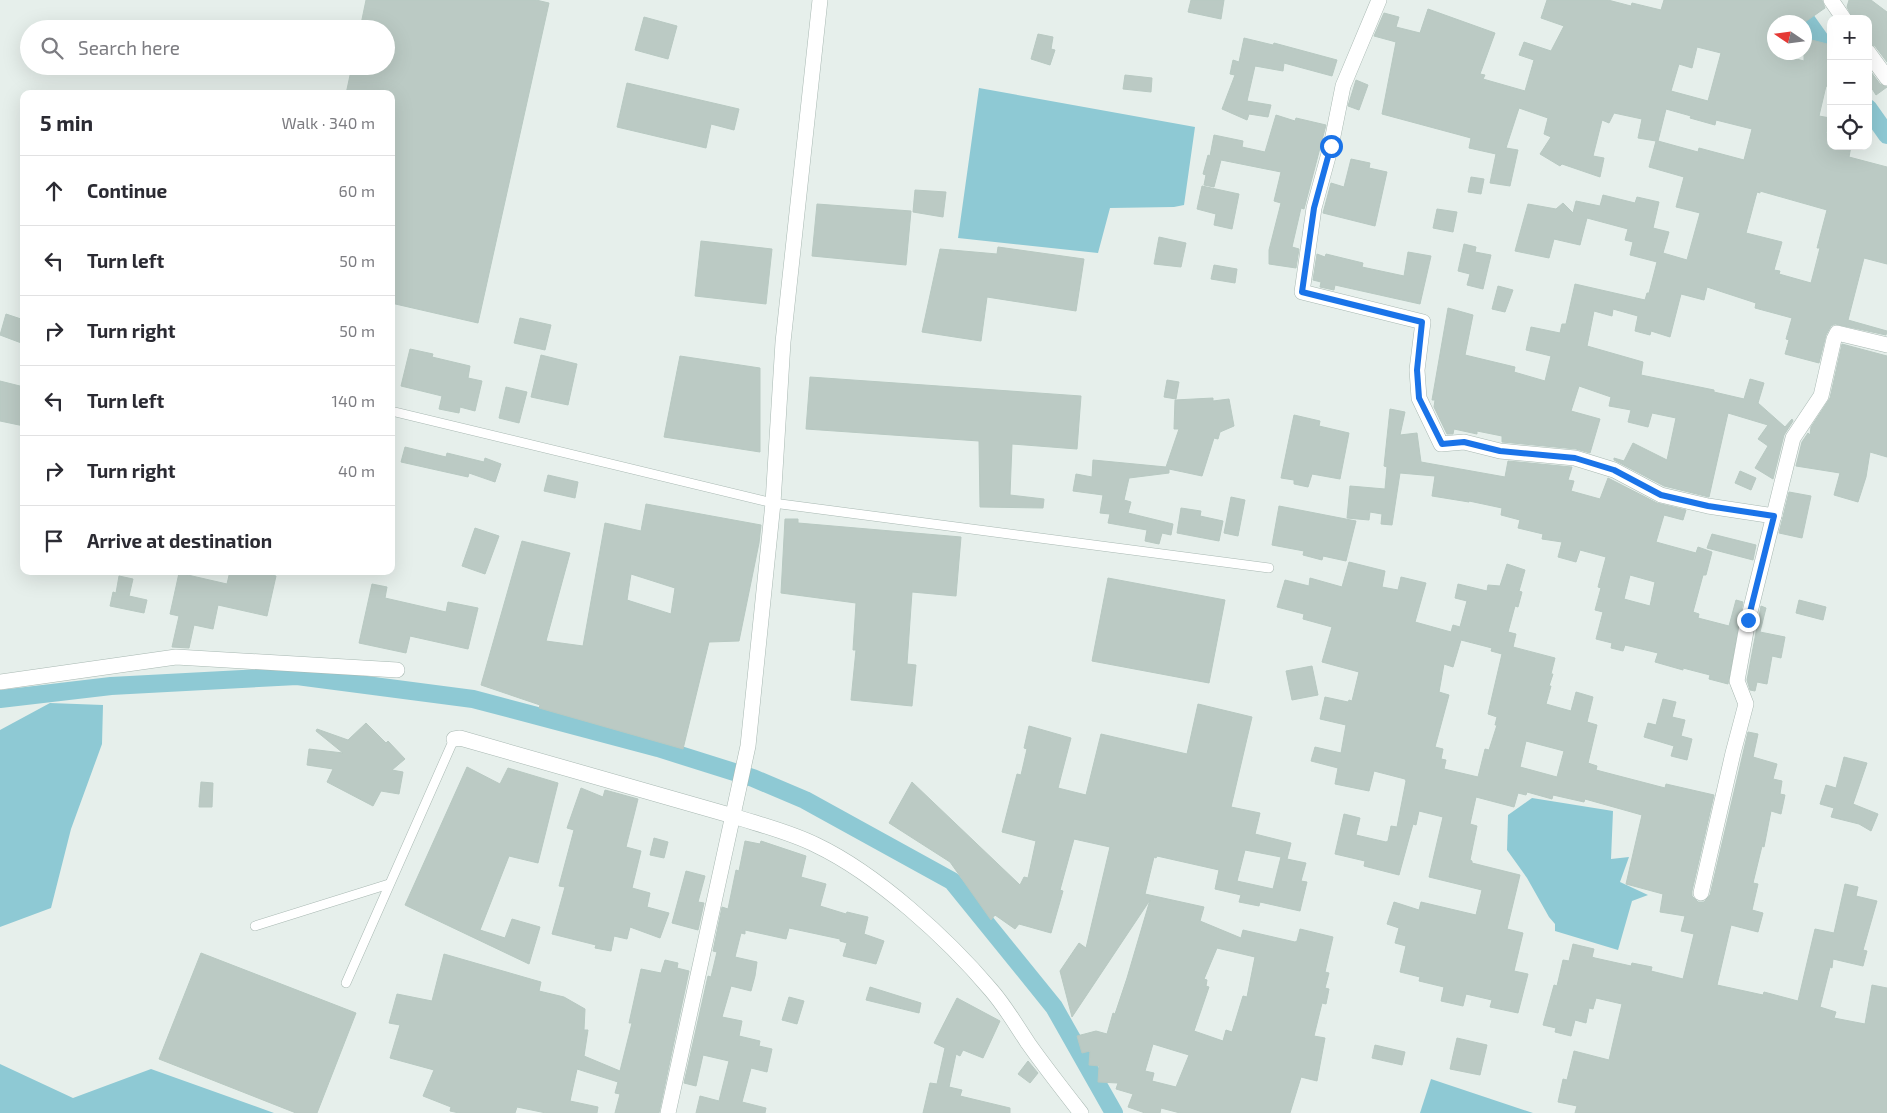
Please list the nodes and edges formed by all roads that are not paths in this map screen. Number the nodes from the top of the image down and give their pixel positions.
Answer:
1 (820, 0) edge
2 (1379, 0) edge
3 (1831, 0) edge
4 (1841, 15) edge
5 (1872, 57) edge
6 (1887, 78) edge
7 (1887, 345) edge
8 (395, 412) edge
9 (773, 503) junction
10 (1774, 516) junction
11 (1268, 568) dead end
12 (396, 670) dead end
13 (0, 682) edge
14 (454, 739) joint
15 (735, 810) junction
16 (389, 884) junction
17 (1701, 893) dead end
18 (255, 926) dead end
19 (346, 982) dead end
20 (668, 1113) edge
21 (1081, 1113) edge

1 - 9 street
2 - 10 street
3 - 4 street
5 - 6 street
7 - 10 street
8 - 9 lane
9 - 11 lane
9 - 15 street
10 - 17 street
12 - 13 street
14 - 15 street
14 - 16 lane
15 - 20 street
15 - 21 street
16 - 18 lane
16 - 19 lane

